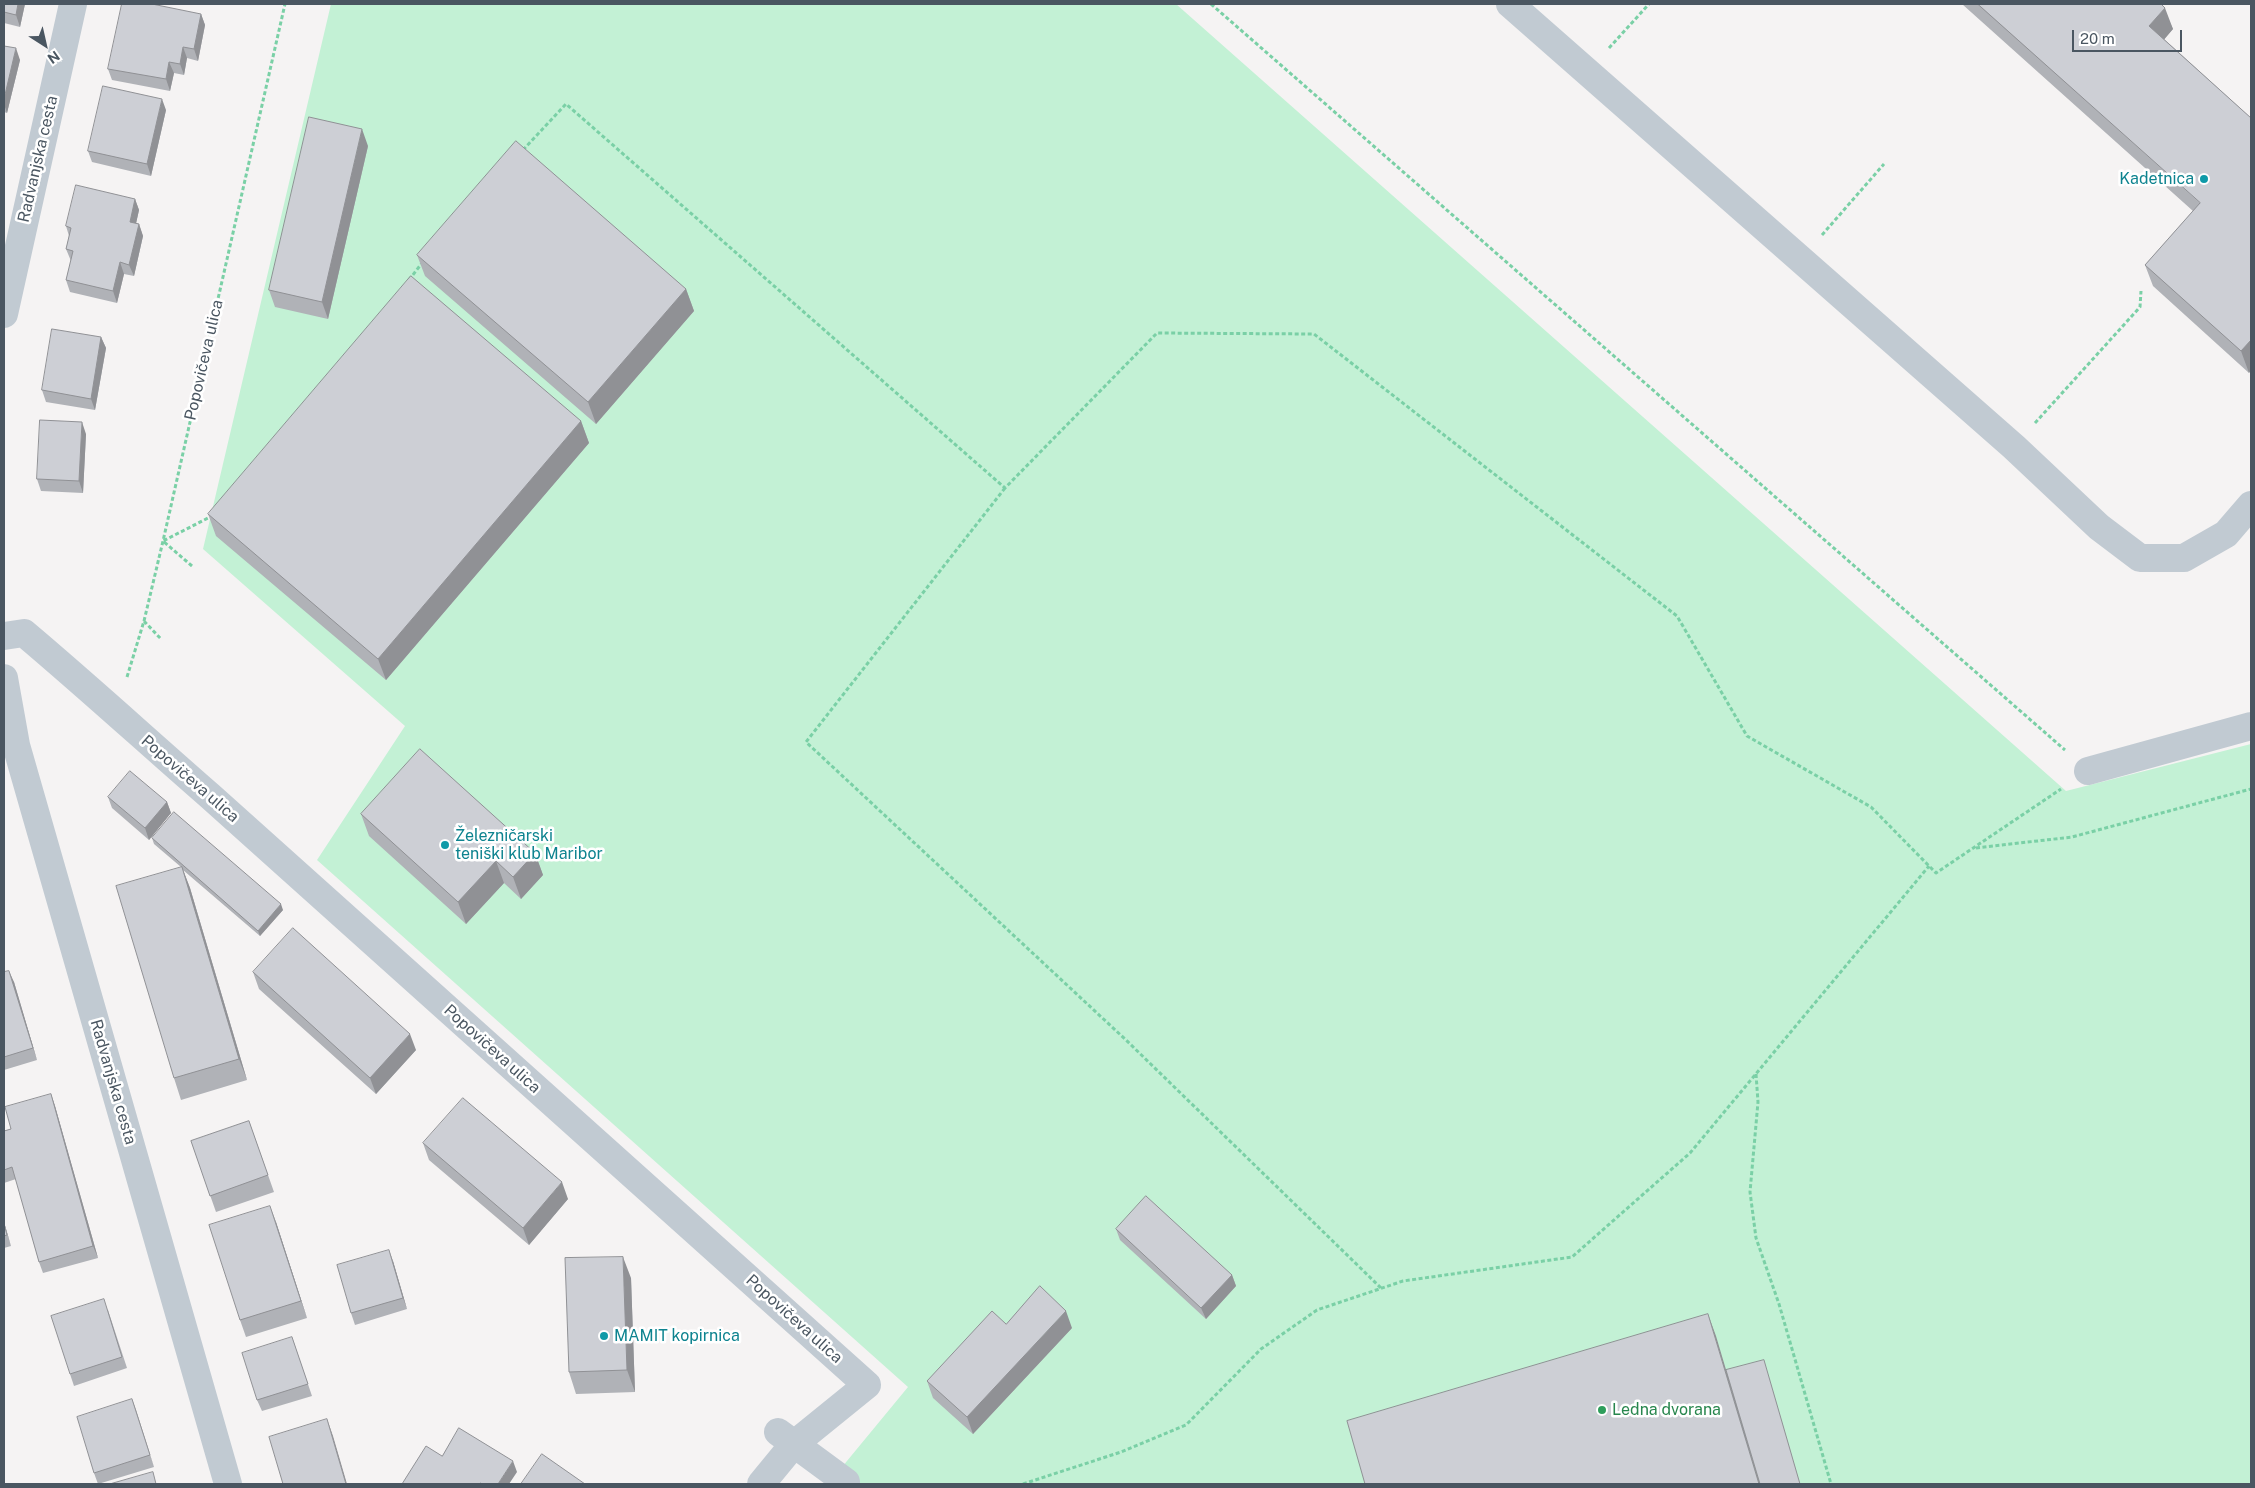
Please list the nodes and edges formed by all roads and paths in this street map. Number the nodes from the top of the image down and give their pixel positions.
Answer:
1 (73, 4) edge
2 (285, 4) edge
3 (1211, 4) edge
4 (1510, 4) edge
5 (1649, 4) edge
6 (1587, 72) junction
7 (520, 153) edge
8 (1884, 164) dead end
9 (1802, 259) junction
10 (424, 261) edge
11 (405, 285) edge
12 (2141, 291) dead end
13 (4, 314) edge
14 (2014, 447) junction
15 (1005, 488) junction
16 (2251, 505) edge
17 (215, 514) edge
18 (163, 541) junction
19 (192, 566) dead end
20 (144, 621) junction
21 (4, 636) edge
22 (161, 639) dead end
23 (4, 678) edge
24 (7, 710) edge
25 (116, 714) junction
26 (2251, 726) edge
27 (2088, 770) junction
28 (2251, 788) edge
29 (1974, 848) junction
30 (1929, 866) junction
31 (1756, 1074) junction
32 (1381, 1288) junction
33 (786, 1438) junction
34 (846, 1482) dead end
35 (228, 1484) edge
36 (761, 1484) edge
37 (1023, 1484) edge
38 (1831, 1484) edge

1 - 13 street, Radvanjska cesta
2 - 18 path, Popovičeva ulica
3 - 27 path
4 - 6 street
5 - 6 path
6 - 9 street
7 - 15 path
8 - 9 path
9 - 14 street
10 - 11 path
12 - 14 path
14 - 16 street
15 - 30 path
15 - 32 path
17 - 18 path
18 - 19 path
18 - 20 path, Popovičeva ulica
20 - 22 path
20 - 25 path, Popovičeva ulica
21 - 25 street, Popovičeva ulica
23 - 24 street, Radvanjska cesta
24 - 35 street, Radvanjska cesta
25 - 33 street, Popovičeva ulica
26 - 27 street
27 - 29 path
28 - 29 path
29 - 30 path
30 - 31 path
31 - 32 path
31 - 38 path
32 - 37 path
33 - 34 street
33 - 36 street

